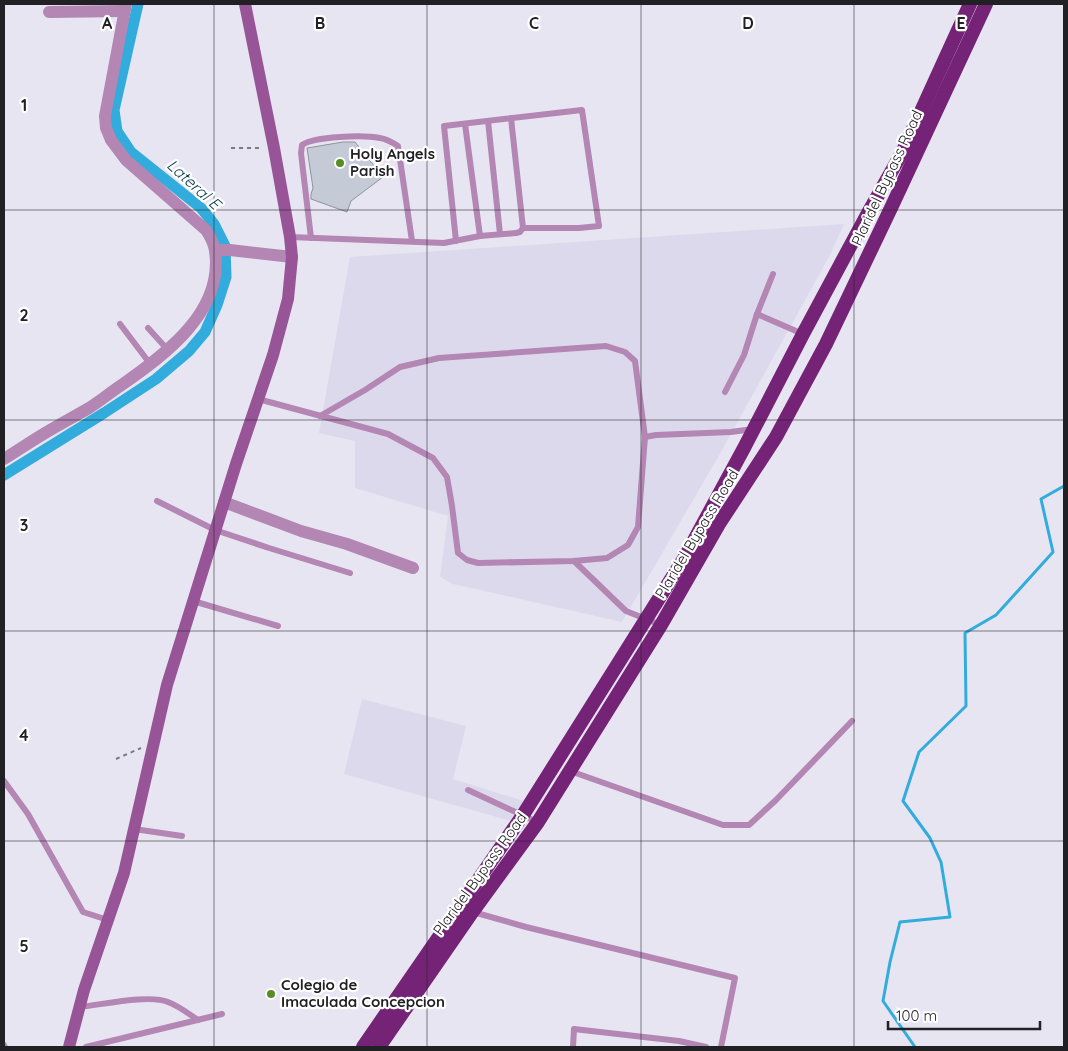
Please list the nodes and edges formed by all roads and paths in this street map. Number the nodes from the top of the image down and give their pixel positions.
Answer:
1 (245, 4) edge
2 (970, 4) edge
3 (986, 4) edge
4 (125, 7) edge
5 (49, 12) dead end
6 (511, 118) junction
7 (488, 121) junction
8 (465, 124) junction
9 (231, 148) dead end
10 (274, 148) junction
11 (523, 228) junction
12 (500, 234) junction
13 (480, 236) junction
14 (290, 237) junction
15 (311, 238) junction
16 (412, 241) junction
17 (456, 241) junction
18 (222, 250) junction
19 (292, 258) junction
20 (773, 274) dead end
21 (757, 314) junction
22 (120, 324) dead end
23 (148, 328) dead end
24 (803, 334) junction
25 (826, 344) junction
26 (168, 350) junction
27 (151, 365) junction
28 (725, 392) dead end
29 (258, 399) junction
30 (320, 416) junction
31 (754, 429) junction
32 (645, 438) junction
33 (4, 459) edge
34 (157, 501) dead end
35 (224, 502) junction
36 (215, 530) junction
37 (574, 561) junction
38 (413, 568) dead end
39 (350, 573) dead end
40 (193, 601) junction
41 (647, 620) junction
42 (278, 626) dead end
43 (661, 626) junction
44 (852, 721) dead end
45 (154, 742) junction
46 (116, 759) dead end
47 (570, 771) junction
48 (4, 781) edge
49 (468, 790) dead end
50 (523, 815) junction
51 (538, 822) junction
52 (134, 829) junction
53 (182, 836) dead end
54 (473, 911) junction
55 (108, 920) junction
56 (79, 1008) junction
57 (222, 1014) dead end
58 (198, 1020) junction
59 (69, 1047) edge
60 (86, 1047) edge
61 (363, 1047) edge
62 (379, 1047) edge
63 (573, 1047) edge
64 (706, 1047) edge
65 (721, 1047) edge

1 - 10 main road
2 - 24 highway, Plaridel Bypass Road
3 - 25 highway, Plaridel Bypass Road
4 - 5 street
4 - 18 street
6 - 7 lane
6 - 11 lane
6 - 11 lane
7 - 8 lane
7 - 12 lane
8 - 13 lane
8 - 17 lane
9 - 10 path
10 - 14 main road
11 - 12 lane
12 - 13 lane
13 - 17 lane
14 - 15 lane
14 - 19 main road
15 - 16 lane
15 - 16 lane
16 - 17 lane
18 - 19 street
18 - 26 street
19 - 29 main road
20 - 21 lane
21 - 24 lane
21 - 28 lane
22 - 27 lane
23 - 26 lane
24 - 25 highway
24 - 31 highway, Plaridel Bypass Road
25 - 43 highway, Plaridel Bypass Road
26 - 27 street
27 - 33 street
29 - 30 lane
29 - 35 main road
30 - 32 lane
30 - 37 lane
31 - 32 lane
31 - 41 highway, Plaridel Bypass Road
32 - 37 lane
34 - 36 lane
35 - 36 main road
35 - 38 street
36 - 39 lane
36 - 40 main road
37 - 41 lane
40 - 42 lane
40 - 45 main road
41 - 43 lane
41 - 50 highway, Plaridel Bypass Road
43 - 47 highway, Plaridel Bypass Road
44 - 47 lane
45 - 46 path
45 - 52 main road
47 - 51 highway, Plaridel Bypass Road
48 - 55 lane
49 - 50 lane
50 - 51 lane
50 - 61 highway, Plaridel Bypass Road
51 - 54 highway, Plaridel Bypass Road
52 - 53 lane
52 - 55 main road
54 - 62 highway, Plaridel Bypass Road
54 - 65 lane
55 - 56 main road
56 - 58 lane
56 - 59 main road
57 - 58 lane
58 - 60 lane
63 - 64 lane

